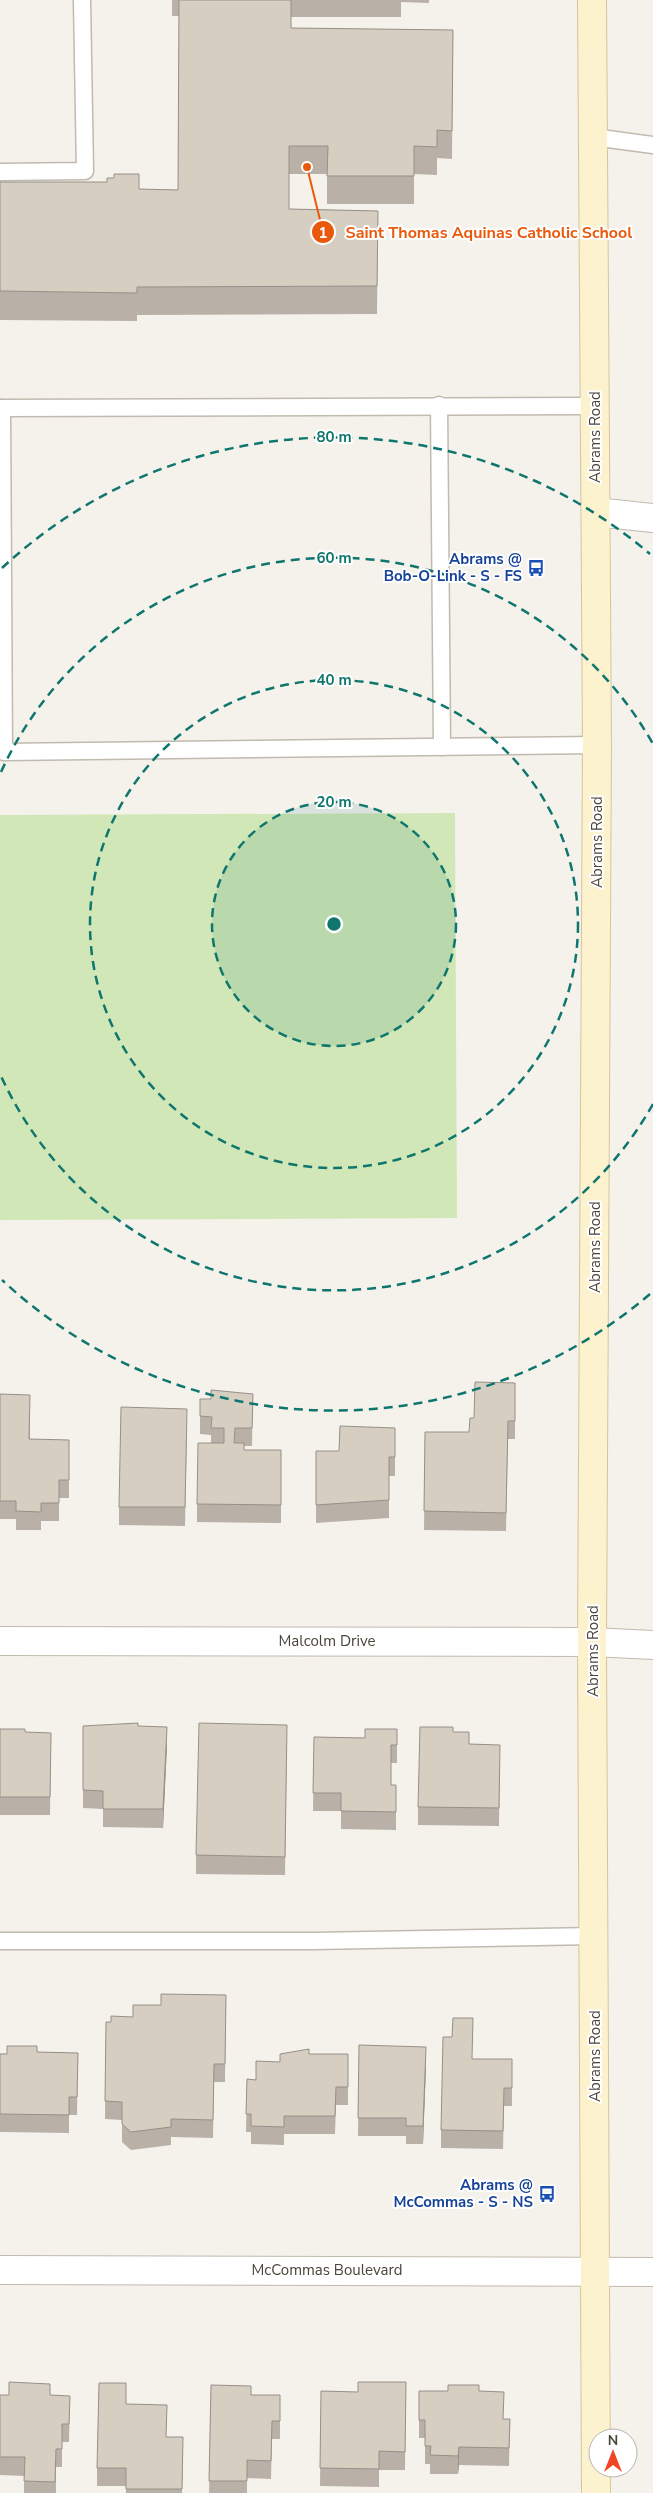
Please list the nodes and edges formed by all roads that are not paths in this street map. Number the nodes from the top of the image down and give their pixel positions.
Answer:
1 (82, 0) edge
2 (592, 0) edge
3 (593, 137) junction
4 (653, 145) edge
5 (0, 172) edge
6 (439, 405) junction
7 (595, 406) junction
8 (1, 408) edge
9 (596, 512) junction
10 (653, 518) edge
11 (597, 745) junction
12 (442, 747) junction
13 (0, 1640) edge
14 (592, 1642) junction
15 (653, 1645) edge
16 (595, 1936) junction
17 (0, 1941) edge
18 (0, 2270) edge
19 (594, 2271) junction
20 (653, 2272) edge
21 (596, 2493) edge

1 - 5 lane
2 - 3 main road, Abrams Road
3 - 4 lane
3 - 7 main road, Abrams Road
6 - 7 lane
6 - 8 lane
6 - 12 lane
7 - 9 main road, Abrams Road
8 - 12 lane
9 - 10 street
9 - 11 main road, Abrams Road
11 - 12 lane
11 - 14 main road, Abrams Road
13 - 14 street, Malcolm Drive
14 - 15 street, Malcolm Drive
14 - 16 main road, Abrams Road
16 - 17 lane
16 - 19 main road, Abrams Road
18 - 19 street, McCommas Boulevard
19 - 20 street, McCommas Boulevard
19 - 21 main road, Abrams Road

